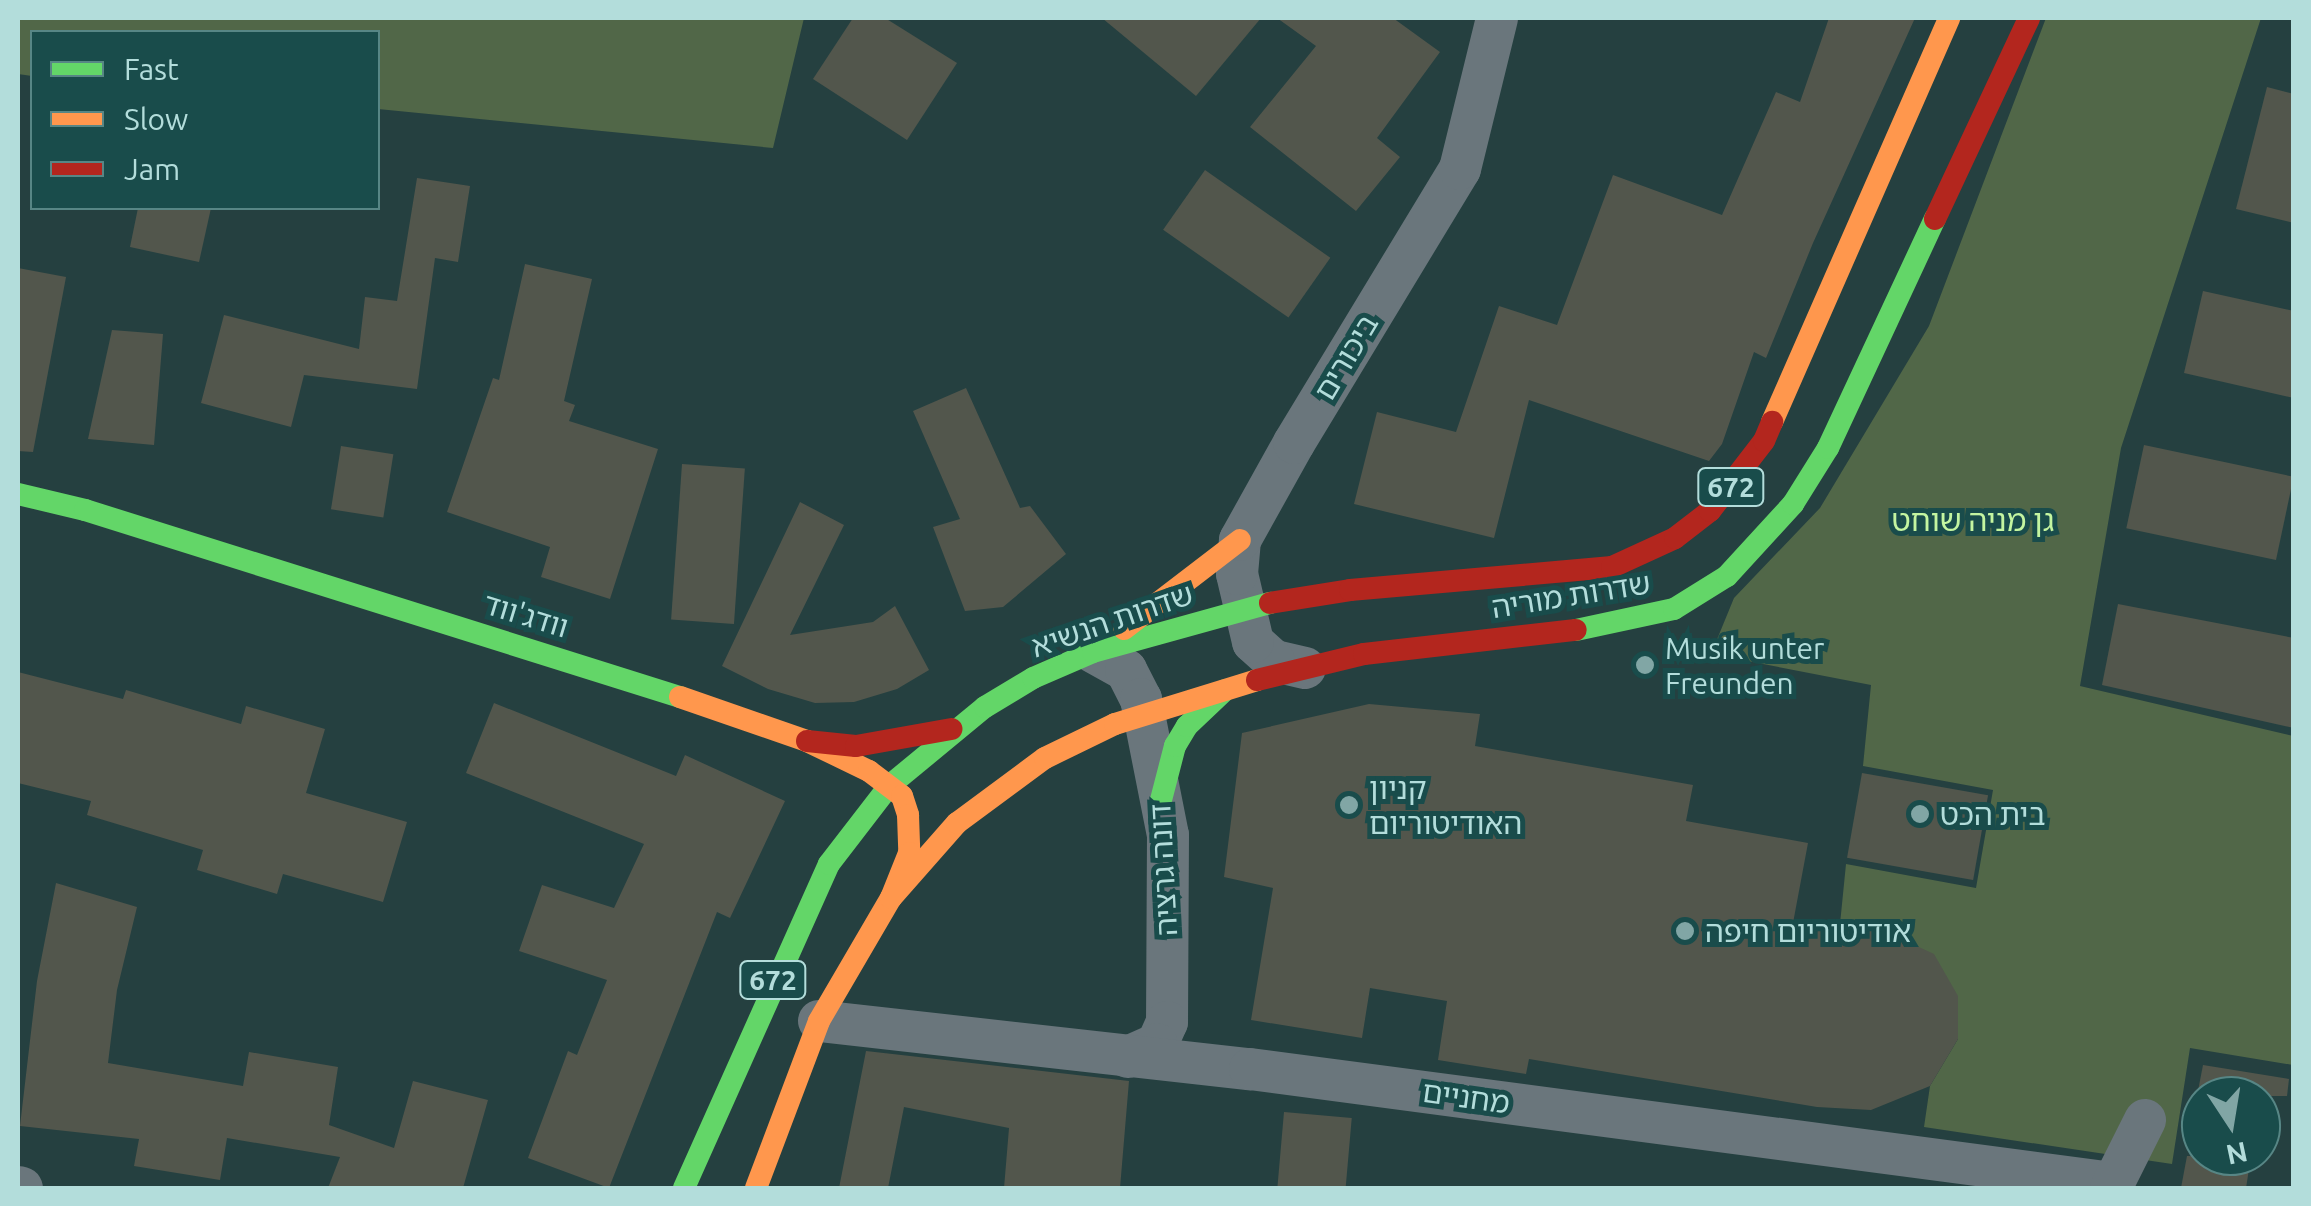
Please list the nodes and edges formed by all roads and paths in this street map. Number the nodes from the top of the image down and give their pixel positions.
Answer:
1 (1498, 18) edge
2 (1949, 18) edge
3 (2030, 18) edge
4 (18, 494) edge
5 (1240, 540) junction
6 (1243, 607) junction
7 (1094, 652) junction
8 (1304, 668) junction
9 (1228, 687) junction
10 (1144, 713) junction
11 (954, 728) junction
12 (806, 741) junction
13 (889, 786) junction
14 (1161, 800) junction
15 (890, 898) junction
16 (1168, 1004) junction
17 (819, 1021) junction
18 (1128, 1057) junction
19 (1250, 1068) junction
20 (2145, 1120) dead end
21 (2112, 1186) edge
22 (684, 1188) edge
23 (756, 1188) edge

1 - 5 street, ביכורים
2 - 6 main road, שדרות מוריה / 672
3 - 8 main road, שדרות מוריה / 672
4 - 12 main road, וודג'ווד
5 - 6 street, ביכורים
5 - 7 main road
6 - 7 main road, שדרות הנשיא / 672
6 - 8 street, ביכורים
7 - 10 street, דונה גרציה
7 - 11 main road, שדרות הנשיא / 672
8 - 9 main road, שדרות מוריה / 672
9 - 10 main road, שדרות מוריה / 672
9 - 14 main road
10 - 14 street, דונה גרציה
10 - 15 main road, 672
11 - 12 main road
11 - 13 main road, שדרות הנשיא / 672
12 - 13 main road, וודג'ווד
13 - 15 main road
13 - 22 main road, שדרות הנשיא / 672
14 - 16 street, דונה גרציה
15 - 17 main road, 672
16 - 18 street
16 - 19 street
17 - 18 street, מחניים
17 - 23 main road, 672
18 - 19 street, מחניים
19 - 21 street, מחניים
20 - 21 street

